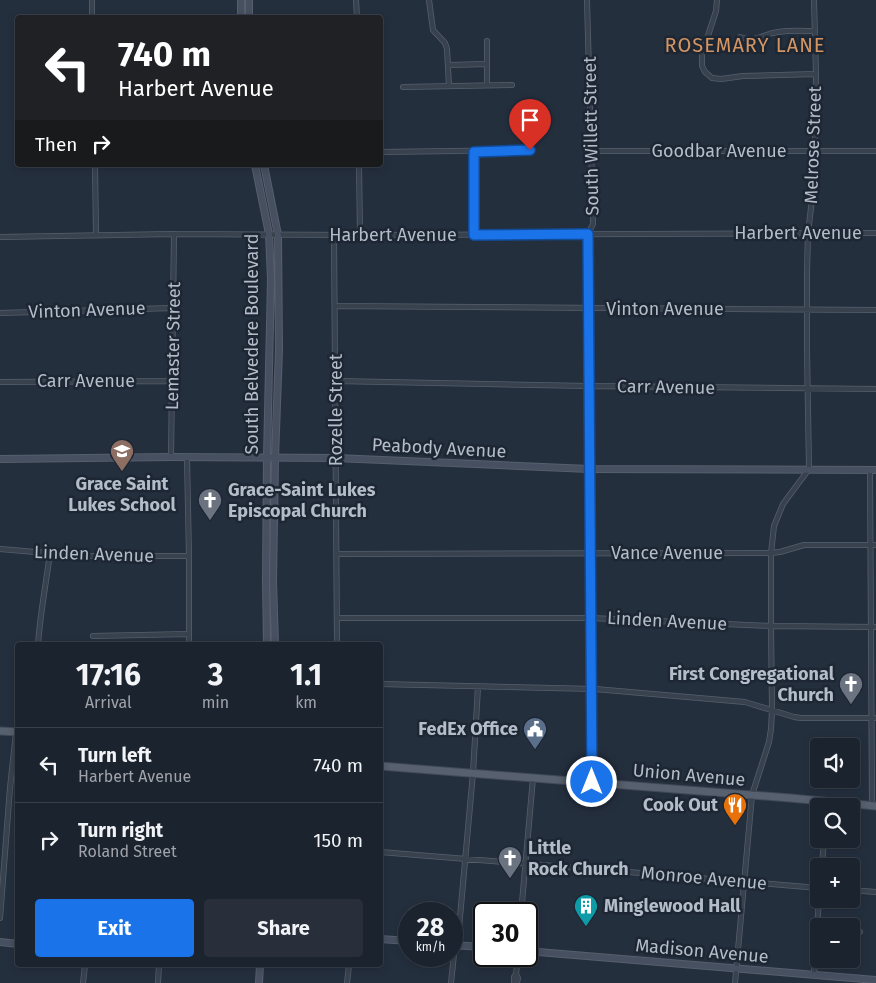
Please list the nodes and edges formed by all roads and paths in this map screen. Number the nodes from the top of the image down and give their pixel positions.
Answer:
1 (92, 0) edge
2 (241, 0) edge
3 (249, 0) edge
4 (356, 0) edge
5 (429, 0) edge
6 (588, 0) edge
7 (717, 0) edge
8 (814, 0) edge
9 (92, 15) edge
10 (241, 15) edge
11 (249, 15) edge
12 (356, 15) edge
13 (815, 31) junction
14 (740, 37) dead end
15 (487, 41) dead end
16 (487, 64) junction
17 (449, 65) junction
18 (816, 74) junction
19 (487, 85) junction
20 (512, 85) dead end
21 (449, 86) junction
22 (403, 87) dead end
23 (530, 150) dead end
24 (815, 150) junction
25 (592, 151) junction
26 (876, 151) edge
27 (383, 152) edge
28 (474, 152) junction
29 (95, 167) edge
30 (255, 167) edge
31 (264, 167) edge
32 (359, 167) edge
33 (808, 233) junction
34 (876, 233) edge
35 (174, 234) junction
36 (269, 234) junction
37 (588, 234) junction
38 (96, 235) junction
39 (278, 235) junction
40 (334, 235) junction
41 (360, 235) junction
42 (474, 235) junction
43 (0, 237) edge
44 (335, 306) junction
45 (174, 308) junction
46 (588, 309) junction
47 (808, 310) junction
48 (876, 310) edge
49 (0, 313) edge
50 (269, 350) junction
51 (279, 350) junction
52 (172, 381) junction
53 (336, 381) junction
54 (0, 382) edge
55 (588, 386) junction
56 (808, 389) junction
57 (876, 389) edge
58 (171, 457) junction
59 (187, 458) junction
60 (267, 458) junction
61 (275, 458) junction
62 (336, 458) junction
63 (0, 459) edge
64 (589, 469) junction
65 (809, 469) junction
66 (873, 470) edge
67 (873, 545) edge
68 (0, 549) edge
69 (50, 553) junction
70 (590, 553) junction
71 (771, 553) junction
72 (337, 554) junction
73 (189, 556) junction
74 (337, 618) junction
75 (590, 618) junction
76 (771, 626) junction
77 (873, 626) edge
78 (189, 634) junction
79 (93, 636) dead end
80 (38, 642) edge
81 (189, 642) edge
82 (267, 642) edge
83 (275, 642) edge
84 (337, 642) edge
85 (383, 684) edge
86 (478, 687) junction
87 (591, 689) junction
88 (772, 710) junction
89 (874, 718) edge
90 (0, 730) edge
91 (15, 732) edge
92 (15, 748) edge
93 (383, 766) edge
94 (473, 773) junction
95 (533, 778) junction
96 (592, 782) junction
97 (752, 795) junction
98 (810, 802) edge
99 (860, 805) edge
100 (874, 806) edge
101 (383, 852) edge
102 (465, 858) junction
103 (526, 863) junction
104 (744, 882) junction
105 (810, 887) edge
106 (860, 891) edge
107 (876, 892) edge
108 (461, 902) edge
109 (522, 902) edge
110 (0, 918) edge
111 (383, 939) edge
112 (398, 940) edge
113 (0, 942) edge
114 (15, 944) edge
115 (538, 952) edge
116 (85, 967) edge
117 (159, 967) edge
118 (260, 967) edge
119 (349, 967) edge
120 (452, 967) edge
121 (517, 967) edge
122 (815, 968) edge
123 (737, 969) junction
124 (814, 974) junction
125 (876, 980) edge
126 (83, 983) edge
127 (158, 983) edge
128 (259, 983) edge
129 (347, 983) edge
130 (451, 983) edge
131 (516, 983) edge
132 (736, 983) edge

1 - 9 street
2 - 10 street
3 - 11 street
4 - 12 street
5 - 17 street
6 - 25 street, South Willett Street
7 - 18 street
8 - 13 street, Melrose Street
13 - 14 street
13 - 18 street, Melrose Street
15 - 16 street
16 - 17 street
16 - 19 street
17 - 21 street
18 - 24 street, Melrose Street
19 - 20 street
19 - 21 street
21 - 22 street
23 - 28 street
24 - 25 street, Goodbar Avenue
24 - 26 street, Goodbar Avenue
24 - 33 street, Melrose Street
25 - 37 street, South Willett Street
27 - 28 street
28 - 42 street
29 - 38 street
30 - 36 street, South Belvedere Boulevard
31 - 39 street, South Belvedere Boulevard
32 - 41 street
33 - 34 street, Harbert Avenue
33 - 37 street, Harbert Avenue
33 - 47 street, Melrose Street
35 - 36 street, Harbert Avenue
35 - 38 street, Harbert Avenue
35 - 45 street, Lemaster Street
36 - 39 street, Harbert Avenue
36 - 50 street, South Belvedere Boulevard
37 - 42 street, Harbert Avenue
37 - 46 street, South Willett Street
38 - 43 street, Harbert Avenue
39 - 40 street, Harbert Avenue
39 - 51 street, South Belvedere Boulevard
40 - 41 street, Harbert Avenue
40 - 44 street, Rozelle Street
41 - 42 street, Harbert Avenue
44 - 46 street, Vinton Avenue
44 - 53 street, Rozelle Street
45 - 49 street, Vinton Avenue
45 - 52 street, Lemaster Street
46 - 47 street, Vinton Avenue
46 - 55 street, South Willett Street
47 - 48 street, Vinton Avenue
47 - 56 street, Melrose Street
50 - 51 street
50 - 60 street, South Belvedere Boulevard
51 - 61 street, South Belvedere Boulevard
52 - 54 street, Carr Avenue
52 - 58 street, Lemaster Street
53 - 55 street, Carr Avenue
53 - 62 street, Rozelle Street
55 - 56 street, Carr Avenue
55 - 64 street, South Willett Street
56 - 57 street, Carr Avenue
56 - 65 street, Melrose Street
58 - 59 street, Peabody Avenue
58 - 63 street, Peabody Avenue
59 - 60 street, Peabody Avenue
59 - 73 street
60 - 61 street, Peabody Avenue
60 - 82 street, South Belvedere Boulevard
61 - 62 street, Peabody Avenue
61 - 83 street, South Belvedere Boulevard
62 - 64 street, Peabody Avenue
62 - 72 street, Rozelle Street
64 - 65 street, Peabody Avenue
64 - 70 street, South Willett Street
65 - 66 street, Peabody Avenue
65 - 71 street
66 - 67 street
67 - 71 street, Vance Avenue
67 - 77 street
68 - 69 street, Linden Avenue
69 - 73 street, Linden Avenue
69 - 80 street
70 - 71 street, Vance Avenue
70 - 72 street, Vance Avenue
70 - 75 street, South Willett Street
71 - 76 street
72 - 74 street, Rozelle Street
73 - 78 street
74 - 75 street, Linden Avenue
74 - 84 street, Rozelle Street
75 - 76 street, Linden Avenue
75 - 87 street, South Willett Street
76 - 77 street, Linden Avenue
76 - 88 street
77 - 89 street
78 - 79 street
78 - 81 street
85 - 86 street
86 - 87 street
86 - 94 street
87 - 88 street
87 - 96 street, South Willett Street
88 - 89 street
88 - 97 street
89 - 100 street
90 - 91 main road
92 - 110 street
93 - 94 main road, Union Avenue
94 - 95 main road, Union Avenue
94 - 102 street
95 - 96 main road, Union Avenue
95 - 103 street
96 - 97 main road, Union Avenue
97 - 98 main road, Union Avenue
97 - 104 street
99 - 100 main road, Union Avenue
101 - 102 street, Monroe Avenue
102 - 103 street, Monroe Avenue
102 - 108 street
103 - 104 street, Monroe Avenue
103 - 109 street
104 - 105 street, Monroe Avenue
104 - 123 street
106 - 107 street
111 - 112 street
113 - 114 street
115 - 123 street, Madison Avenue
116 - 126 street
117 - 127 street
118 - 128 street
119 - 129 street
120 - 130 street
121 - 131 street
122 - 124 street
123 - 124 street, Madison Avenue
123 - 132 street
124 - 125 street, Madison Avenue

